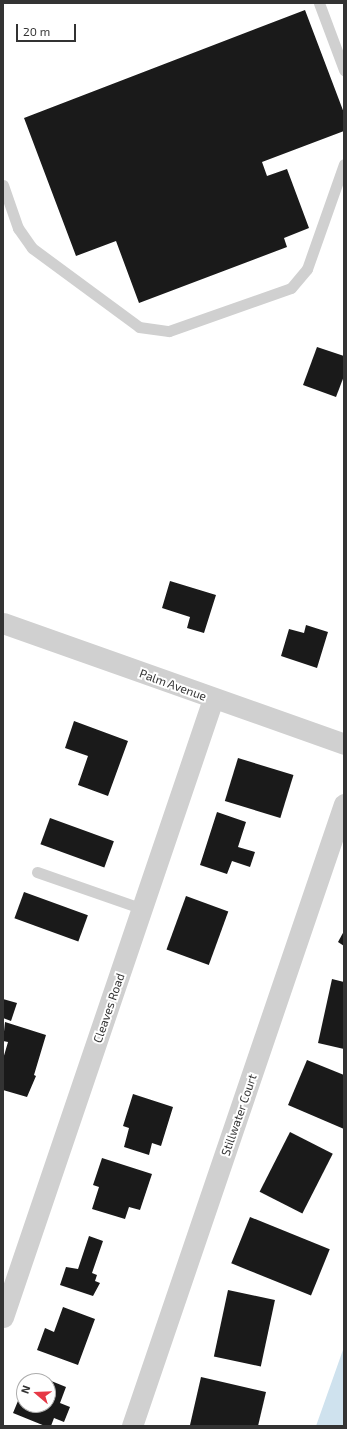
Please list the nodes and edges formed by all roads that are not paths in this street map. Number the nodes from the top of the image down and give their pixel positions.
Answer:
1 (318, 3) edge
2 (344, 70) edge
3 (344, 164) edge
4 (3, 185) edge
5 (3, 623) edge
6 (213, 699) junction
7 (344, 744) edge
8 (344, 804) edge
9 (37, 872) dead end
10 (143, 909) junction
11 (3, 1317) edge
12 (132, 1426) edge

1 - 2 lane
3 - 4 lane
5 - 6 street, Palm Avenue
6 - 7 street, Palm Avenue
6 - 10 street, Cleaves Road
8 - 12 street, Stillwater Court
9 - 10 lane
10 - 11 street, Cleaves Road

